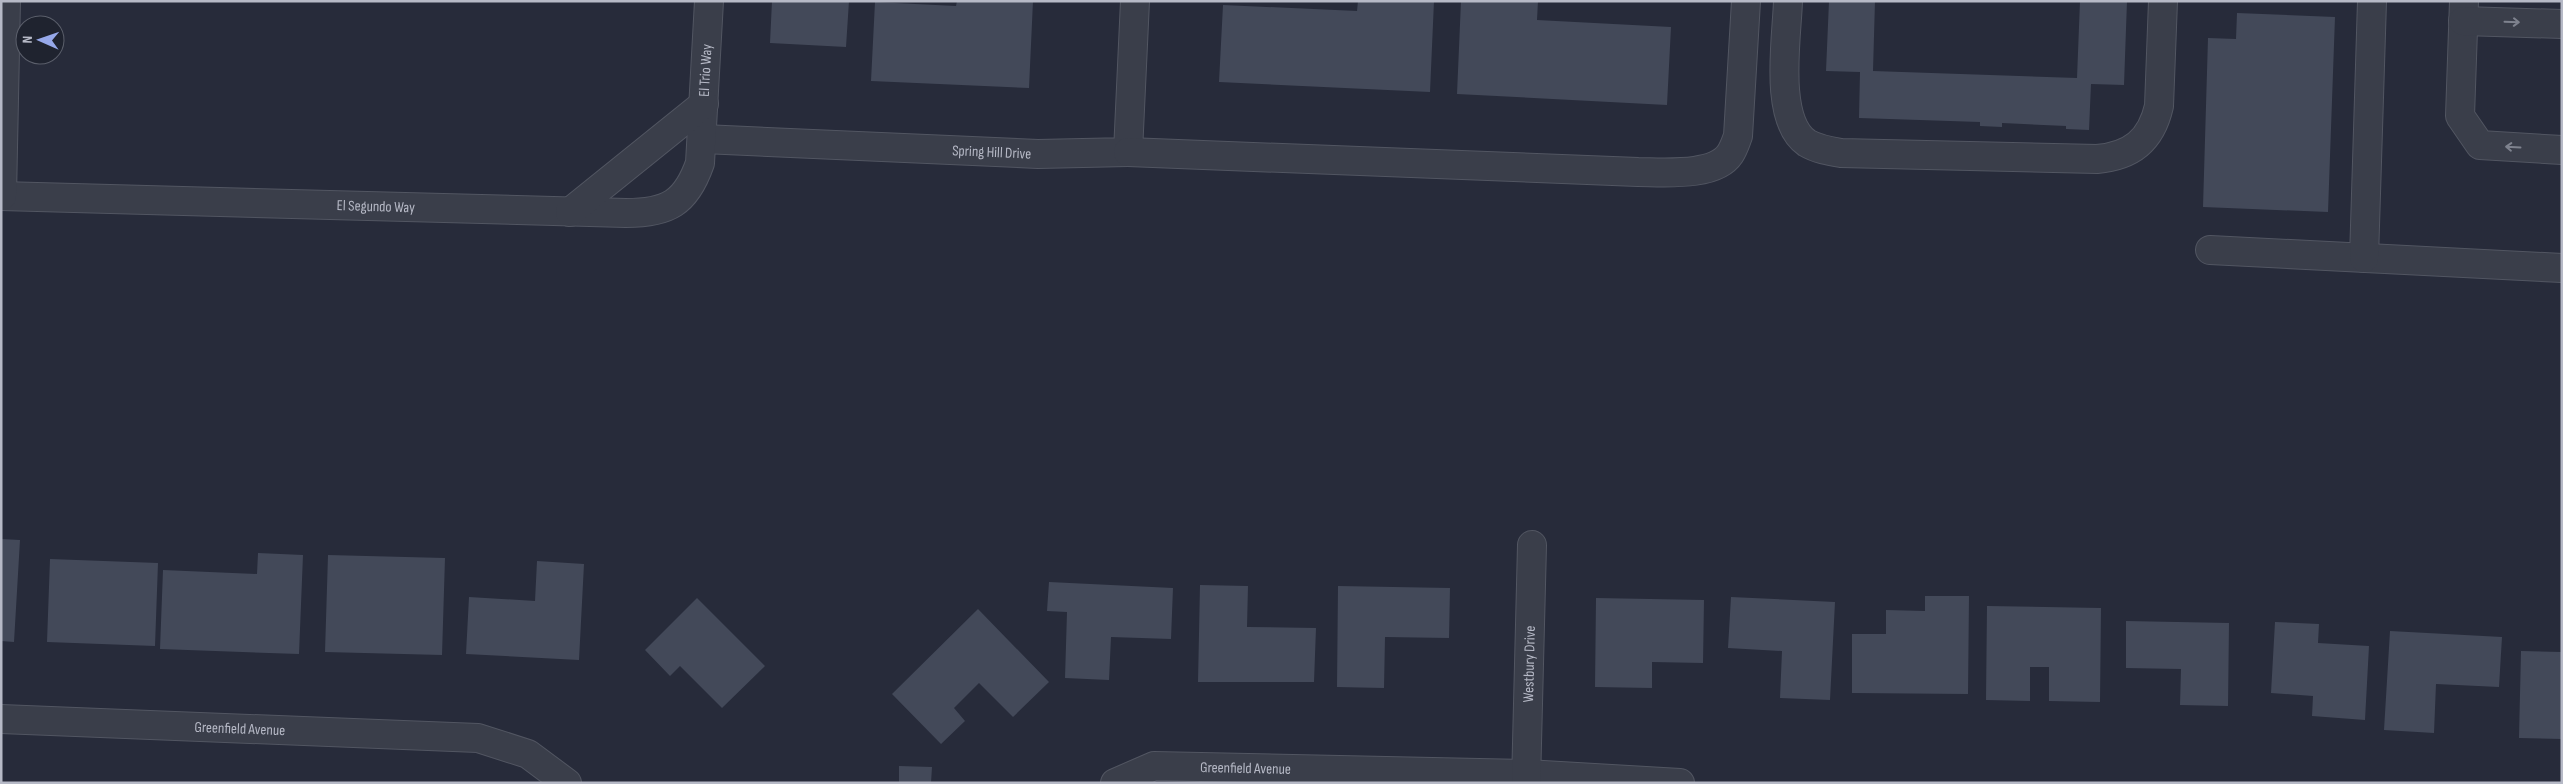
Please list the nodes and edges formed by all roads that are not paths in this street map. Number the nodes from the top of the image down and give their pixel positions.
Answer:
1 (6, 1) edge
2 (709, 1) edge
3 (1135, 1) edge
4 (1746, 1) edge
5 (1788, 1) edge
6 (2163, 1) edge
7 (2372, 1) edge
8 (2464, 11) edge
9 (2562, 24) edge
10 (704, 104) junction
11 (703, 138) junction
12 (2562, 150) edge
13 (1128, 152) junction
14 (1, 196) edge
15 (570, 212) junction
16 (2210, 250) dead end
17 (2364, 258) junction
18 (2562, 268) edge
19 (1532, 545) dead end
20 (1, 719) edge
21 (1526, 779) edge
22 (567, 783) edge
23 (1115, 783) edge
24 (1680, 783) edge

1 - 14 street
2 - 10 street, El Trio Way
3 - 13 street
4 - 13 street, Spring Hill Drive
5 - 6 street
7 - 17 street
8 -> 9 street
12 -> 8 street
10 - 11 street, El Trio Way
10 - 15 street
11 - 13 street, Spring Hill Drive
11 - 15 street, El Segundo Way
14 - 15 street, El Segundo Way
16 - 17 street
17 - 18 street
19 - 21 street, Westbury Drive
20 - 22 street, Greenfield Avenue
21 - 23 street, Greenfield Avenue
21 - 24 street, Greenfield Avenue

